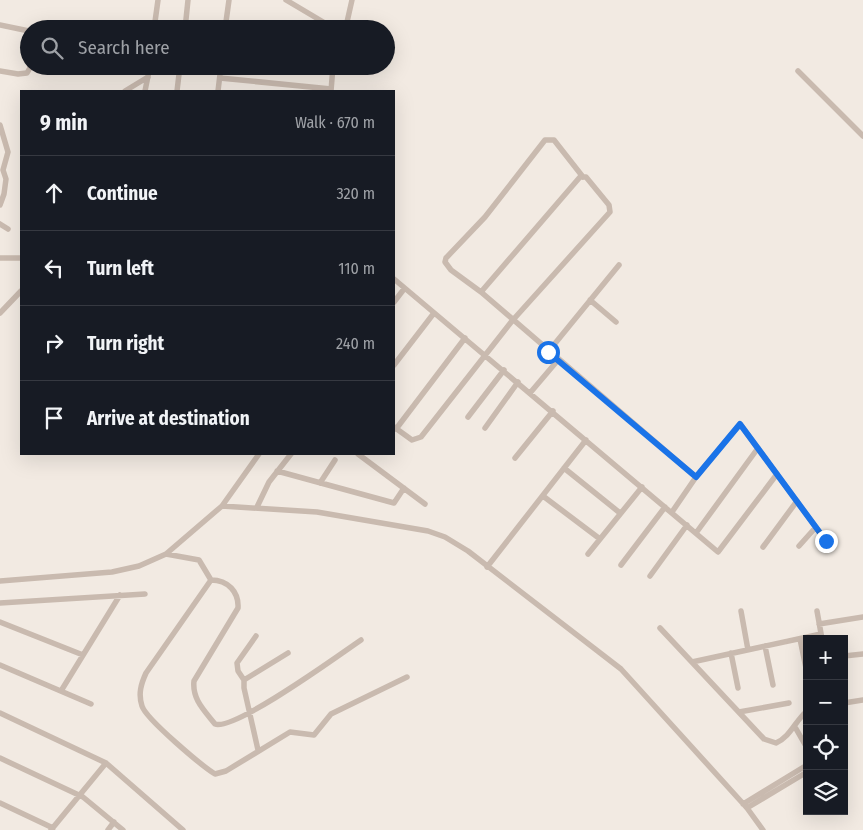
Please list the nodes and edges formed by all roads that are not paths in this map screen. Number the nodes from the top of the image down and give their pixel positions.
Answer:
1 (158, 0) edge
2 (188, 0) edge
3 (228, 0) edge
4 (286, 0) edge
5 (352, 0) edge
6 (155, 20) edge
7 (186, 20) edge
8 (226, 20) edge
9 (320, 20) edge
10 (347, 20) edge
11 (0, 25) edge
12 (20, 29) edge
13 (0, 71) edge
14 (798, 71) dead end
15 (20, 74) edge
16 (179, 75) edge
17 (220, 75) edge
18 (332, 75) edge
19 (148, 77) joint
20 (220, 78) junction
21 (127, 90) edge
22 (145, 90) edge
23 (177, 90) edge
24 (218, 90) edge
25 (331, 90) edge
26 (0, 125) edge
27 (863, 136) edge
28 (2, 170) edge
29 (583, 177) junction
30 (0, 205) edge
31 (0, 224) edge
32 (8, 229) dead end
33 (0, 258) edge
34 (20, 258) edge
35 (619, 265) dead end
36 (395, 281) edge
37 (404, 289) junction
38 (481, 292) junction
39 (20, 293) edge
40 (590, 300) junction
41 (395, 301) edge
42 (0, 313) edge
43 (434, 313) junction
44 (512, 321) junction
45 (616, 322) dead end
46 (465, 338) junction
47 (548, 352) junction
48 (485, 354) junction
49 (558, 360) junction
50 (395, 364) edge
51 (504, 370) junction
52 (518, 382) junction
53 (530, 392) junction
54 (553, 411) junction
55 (468, 417) dead end
56 (395, 428) edge
57 (485, 428) dead end
58 (586, 440) junction
59 (758, 448) junction
60 (258, 455) edge
61 (290, 455) edge
62 (359, 455) edge
63 (515, 458) dead end
64 (334, 460) dead end
65 (564, 468) junction
66 (278, 471) junction
67 (777, 474) junction
68 (696, 477) junction
69 (320, 482) junction
70 (642, 487) junction
71 (404, 488) junction
72 (543, 496) junction
73 (797, 501) junction
74 (425, 504) dead end
75 (222, 506) junction
76 (258, 507) junction
77 (665, 507) junction
78 (672, 512) junction
79 (620, 513) junction
80 (687, 525) junction
81 (816, 527) junction
82 (696, 533) junction
83 (600, 539) junction
84 (826, 541) dead end
85 (799, 546) dead end
86 (763, 548) dead end
87 (166, 554) junction
88 (588, 554) dead end
89 (621, 565) dead end
90 (487, 567) junction
91 (650, 576) dead end
92 (0, 580) edge
93 (211, 580) junction
94 (145, 594) dead end
95 (120, 595) junction
96 (0, 603) edge
97 (741, 611) dead end
98 (817, 611) dead end
99 (863, 617) edge
100 (0, 622) edge
101 (819, 624) junction
102 (660, 628) dead end
103 (822, 635) edge
104 (256, 636) dead end
105 (800, 639) junction
106 (803, 639) edge
107 (361, 640) dead end
108 (765, 646) junction
109 (748, 650) junction
110 (288, 653) dead end
111 (731, 654) junction
112 (803, 654) edge
113 (863, 654) edge
114 (83, 655) junction
115 (848, 656) edge
116 (692, 662) junction
117 (0, 665) edge
118 (407, 677) dead end
119 (244, 680) junction
120 (773, 685) dead end
121 (738, 688) dead end
122 (61, 691) junction
123 (863, 700) edge
124 (848, 702) edge
125 (790, 703) dead end
126 (91, 704) dead end
127 (250, 712) junction
128 (739, 712) junction
129 (0, 713) edge
130 (803, 716) edge
131 (795, 727) junction
132 (803, 741) edge
133 (258, 750) junction
134 (0, 758) edge
135 (106, 763) junction
136 (803, 768) edge
137 (803, 774) edge
138 (80, 796) junction
139 (0, 803) edge
140 (745, 806) junction
141 (114, 822) junction
142 (52, 829) edge
143 (108, 830) edge
144 (123, 830) edge
145 (183, 830) edge
146 (763, 830) edge

1 - 6 street
2 - 7 street
3 - 8 street
4 - 9 street
5 - 10 street
11 - 12 street
13 - 15 street
14 - 27 street
16 - 23 street
17 - 20 street
18 - 25 street
19 - 21 street
19 - 22 street
20 - 24 street
20 - 25 street
26 - 28 street
28 - 30 street
29 - 38 street
29 - 38 street
29 - 44 street
31 - 32 street
33 - 34 street
35 - 40 street
36 - 37 street
37 - 41 street
37 - 43 street
38 - 44 street
39 - 42 street
40 - 45 street
40 - 47 street
43 - 46 street
43 - 50 street
44 - 47 street
44 - 48 street
46 - 48 street
46 - 56 street
47 - 49 street
48 - 51 street
48 - 56 street
49 - 53 street
49 - 68 street
51 - 52 street
51 - 55 street
52 - 53 street
52 - 57 street
53 - 54 street
54 - 58 street
54 - 63 street
58 - 65 street
58 - 70 street
59 - 67 street
59 - 68 street
59 - 82 street
60 - 75 street
61 - 66 street
62 - 71 street
64 - 69 street
65 - 72 street
65 - 79 street
66 - 69 street
66 - 76 street
67 - 73 street
67 - 82 street
68 - 78 street
69 - 71 street
70 - 77 street
70 - 79 street
71 - 74 street
72 - 83 street
72 - 90 street
73 - 81 street
73 - 86 street
75 - 76 street
75 - 87 street
76 - 90 street
77 - 78 street
77 - 89 street
78 - 80 street
79 - 83 street
80 - 82 street
80 - 91 street
81 - 84 street
81 - 85 street
83 - 88 street
87 - 92 street
87 - 93 street
90 - 140 street
93 - 127 street
93 - 133 street
94 - 95 street
95 - 96 street
95 - 114 street
97 - 109 street
98 - 101 street
99 - 101 street
100 - 114 street
101 - 103 street
102 - 116 street
104 - 119 street
105 - 106 street
105 - 108 street
105 - 112 street
107 - 127 street
108 - 109 street
108 - 120 street
109 - 111 street
110 - 119 street
111 - 116 street
111 - 121 street
113 - 115 street
114 - 122 street
116 - 128 street
117 - 122 street
118 - 133 street
119 - 127 street
122 - 126 street
123 - 124 street
125 - 128 street
127 - 133 street
128 - 131 street
129 - 135 street
130 - 131 street
131 - 132 street
134 - 138 street
135 - 138 street
135 - 145 street
136 - 140 street
137 - 140 street
138 - 141 street
138 - 142 street
139 - 142 street
140 - 146 street
141 - 143 street
141 - 144 street

